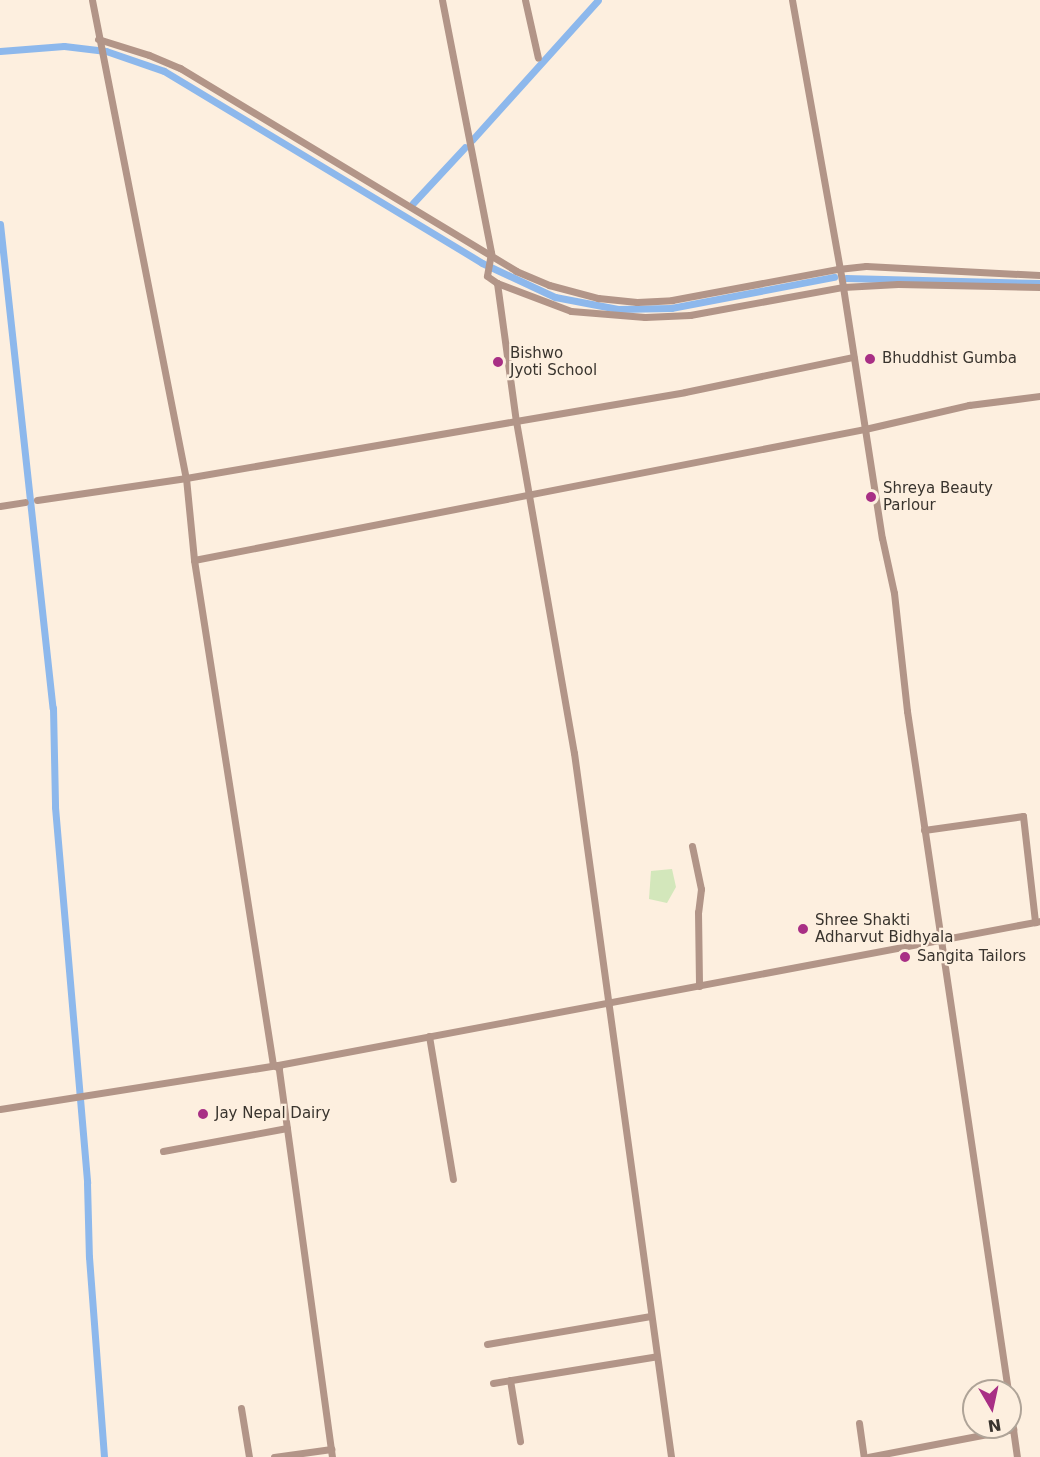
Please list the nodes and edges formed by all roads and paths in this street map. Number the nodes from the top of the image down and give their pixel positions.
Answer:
1 (92, 0) edge
2 (442, 0) edge
3 (525, 0) edge
4 (792, 0) edge
5 (98, 42) junction
6 (538, 58) dead end
7 (491, 257) junction
8 (838, 269) junction
9 (1040, 275) edge
10 (496, 283) junction
11 (843, 287) junction
12 (1040, 287) edge
13 (853, 357) junction
14 (1040, 396) edge
15 (516, 421) junction
16 (865, 429) junction
17 (186, 478) junction
18 (530, 493) junction
19 (37, 500) dead end
20 (25, 502) dead end
21 (0, 506) edge
22 (194, 560) junction
23 (924, 830) junction
24 (692, 846) dead end
25 (1037, 922) edge
26 (941, 940) junction
27 (699, 986) junction
28 (606, 1003) junction
29 (429, 1036) junction
30 (273, 1065) junction
31 (0, 1109) edge
32 (287, 1128) junction
33 (163, 1151) dead end
34 (453, 1179) dead end
35 (651, 1316) junction
36 (487, 1344) dead end
37 (657, 1356) junction
38 (1006, 1379) edge
39 (510, 1380) junction
40 (493, 1383) dead end
41 (241, 1408) dead end
42 (859, 1423) dead end
43 (962, 1439) edge
44 (1014, 1439) edge
45 (520, 1441) dead end
46 (331, 1453) edge
47 (249, 1457) edge
48 (274, 1457) edge
49 (671, 1457) edge
50 (866, 1457) edge
51 (1017, 1457) edge

1 - 5 street
2 - 7 street
3 - 6 street
4 - 8 street
5 - 7 street
5 - 17 street
7 - 8 street
7 - 10 street
8 - 9 street
8 - 11 street
10 - 11 street
10 - 15 street
11 - 12 street
11 - 13 street
13 - 15 street
13 - 16 street
14 - 16 street
15 - 17 street
15 - 18 street
16 - 18 street
16 - 23 street
17 - 19 street
17 - 22 street
18 - 22 street
18 - 28 street
20 - 21 street
22 - 30 street
23 - 25 street
23 - 26 street
24 - 27 street
25 - 26 street
26 - 27 street
26 - 38 street
27 - 28 street
28 - 29 street
28 - 35 street
29 - 30 street
29 - 34 street
30 - 31 street
30 - 32 street
32 - 33 street
32 - 46 street
35 - 36 street
35 - 37 street
37 - 39 street
37 - 49 street
39 - 40 street
39 - 45 street
41 - 47 street
42 - 50 street
43 - 50 street
44 - 51 street
46 - 48 street

